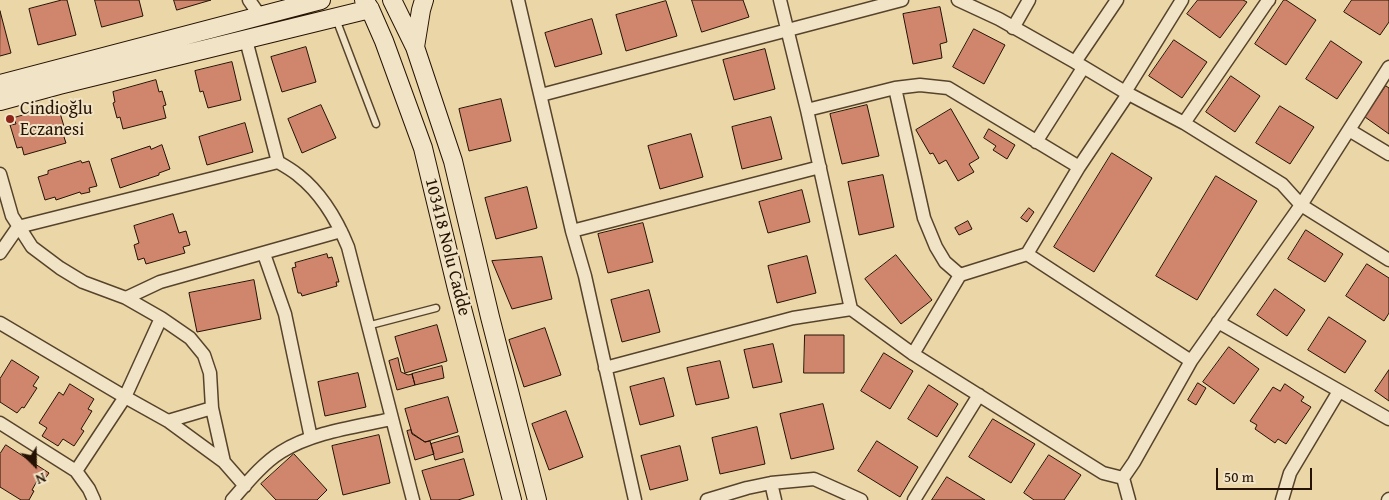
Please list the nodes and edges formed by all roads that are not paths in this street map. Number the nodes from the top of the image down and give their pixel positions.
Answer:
1 (249, 0) edge
2 (321, 0) edge
3 (392, 0) edge
4 (424, 0) edge
5 (518, 0) edge
6 (780, 0) edge
7 (902, 0) edge
8 (958, 0) edge
9 (1029, 0) edge
10 (1117, 0) edge
11 (1182, 0) edge
12 (1269, 0) edge
13 (367, 5) edge
14 (260, 16) junction
15 (336, 18) junction
16 (1014, 28) junction
17 (788, 30) junction
18 (246, 40) junction
19 (415, 47) junction
20 (1079, 65) junction
21 (1389, 68) edge
22 (0, 84) edge
23 (895, 88) junction
24 (1126, 93) junction
25 (541, 95) junction
26 (0, 101) edge
27 (807, 110) junction
28 (1184, 123) junction
29 (376, 124) dead end
30 (1349, 130) junction
31 (1036, 142) junction
32 (1389, 154) edge
33 (278, 162) junction
34 (820, 167) junction
35 (1079, 167) junction
36 (0, 174) edge
37 (1301, 205) junction
38 (18, 227) junction
39 (341, 231) junction
40 (572, 231) junction
41 (0, 253) edge
42 (264, 254) junction
43 (1026, 254) junction
44 (1389, 260) edge
45 (960, 275) junction
46 (126, 298) junction
47 (436, 308) dead end
48 (851, 309) junction
49 (161, 318) junction
50 (0, 322) edge
51 (1218, 322) junction
52 (368, 326) junction
53 (913, 354) junction
54 (1191, 360) junction
55 (604, 368) junction
56 (1339, 391) junction
57 (979, 395) junction
58 (125, 397) junction
59 (212, 408) junction
60 (391, 419) junction
61 (1389, 419) edge
62 (168, 421) junction
63 (0, 423) edge
64 (311, 438) junction
65 (224, 462) junction
66 (76, 471) junction
67 (1123, 478) junction
68 (771, 483) junction
69 (245, 486) junction
70 (94, 500) edge
71 (232, 500) edge
72 (413, 500) edge
73 (512, 500) edge
74 (537, 500) edge
75 (635, 500) edge
76 (707, 500) edge
77 (775, 500) edge
78 (861, 500) edge
79 (914, 500) edge
80 (1129, 500) edge
81 (1282, 500) edge

1 - 14 street
2 - 14 main road
3 - 19 main road
4 - 19 main road
5 - 25 street
6 - 17 street
7 - 17 street
8 - 16 street
9 - 16 street
10 - 20 street
11 - 24 street
12 - 28 street
13 - 15 main road
13 - 73 main road, 103418 Nolu Cadde
14 - 22 main road
15 - 18 main road
15 - 29 lane
16 - 20 street
17 - 25 street
17 - 27 street
18 - 26 main road
18 - 33 street
19 - 74 main road
20 - 24 street
20 - 31 street
21 - 30 street
23 - 27 street
23 - 31 street
23 - 45 street
24 - 28 street
24 - 35 street
25 - 40 street
27 - 34 street
28 - 37 street
30 - 32 street
30 - 37 street
31 - 35 street
33 - 38 street
33 - 39 street
34 - 40 street
34 - 48 street
35 - 43 street
36 - 38 street
37 - 44 street
37 - 51 street
38 - 41 street
38 - 46 street
39 - 42 street
39 - 52 street
40 - 55 street
42 - 46 street
42 - 64 street
43 - 45 street
43 - 54 street
45 - 53 street
46 - 49 street
47 - 52 lane
48 - 53 street
48 - 55 street
49 - 58 street
49 - 59 street
50 - 58 street
51 - 54 street
51 - 56 street
52 - 60 street
53 - 57 street
54 - 67 street
55 - 75 street
56 - 61 street
56 - 81 street
57 - 67 street
57 - 79 street
58 - 62 street
58 - 66 street
59 - 62 street
59 - 65 street
60 - 64 street
60 - 72 street
62 - 65 street
63 - 66 street
64 - 69 street
65 - 69 street
66 - 70 street
67 - 80 street
68 - 76 street
68 - 77 street
68 - 78 street
69 - 71 street

